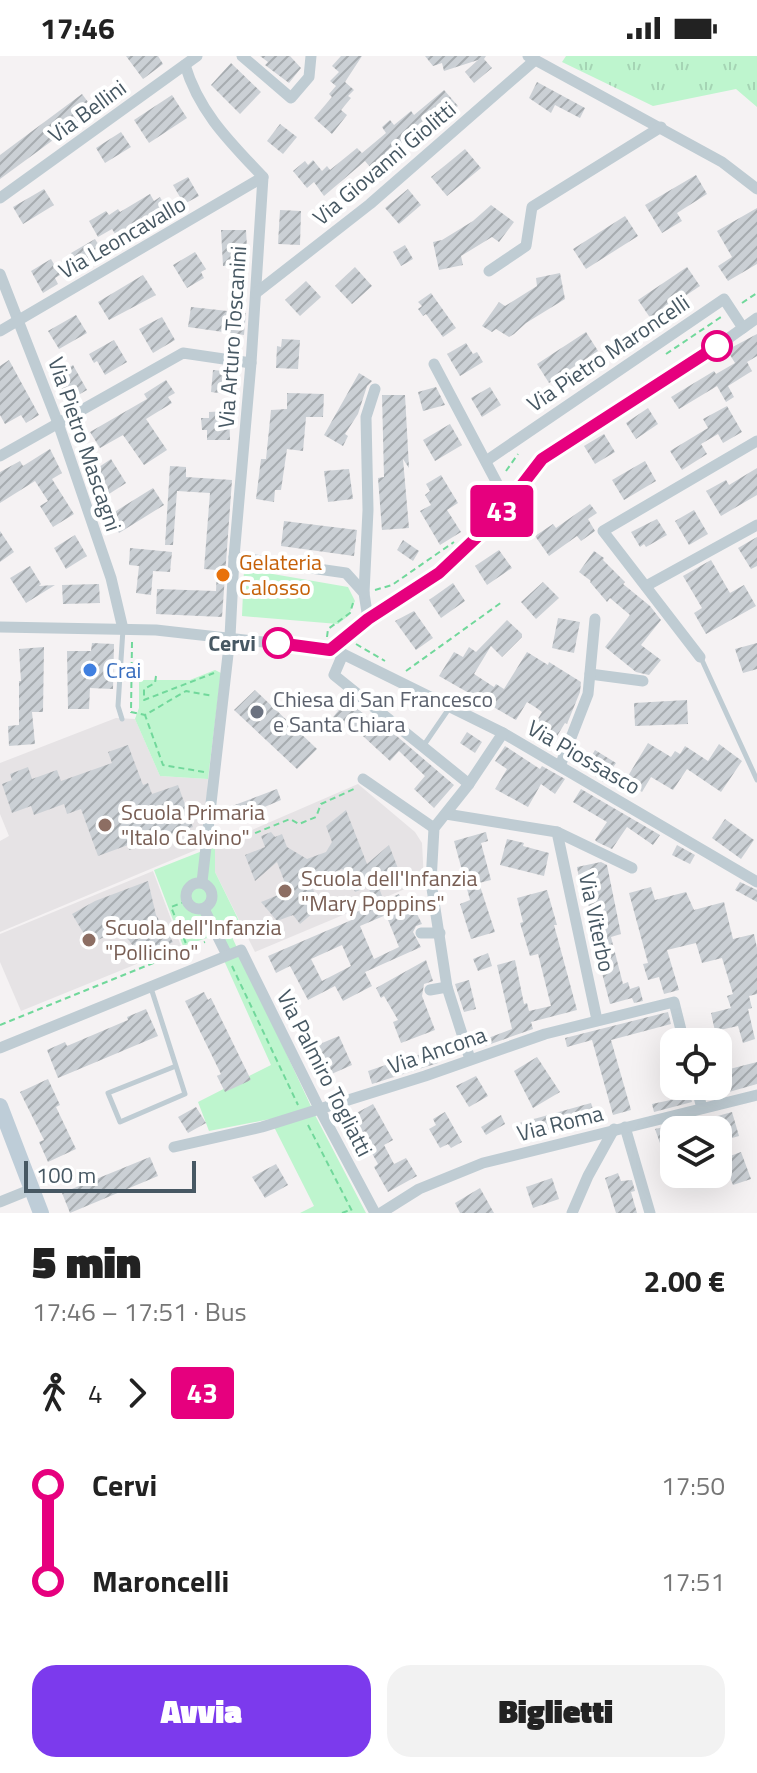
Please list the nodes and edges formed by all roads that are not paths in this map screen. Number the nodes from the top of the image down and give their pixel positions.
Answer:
1 (197, 56) edge
2 (242, 56) edge
3 (311, 56) edge
4 (531, 58) edge
5 (185, 65) junction
6 (661, 127) junction
7 (263, 177) junction
8 (757, 189) edge
9 (0, 198) edge
10 (489, 271) dead end
11 (0, 274) edge
12 (256, 293) junction
13 (757, 318) edge
14 (19, 320) junction
15 (743, 328) junction
16 (0, 331) edge
17 (251, 363) junction
18 (434, 364) dead end
19 (375, 389) dead end
20 (58, 423) junction
21 (757, 441) edge
22 (0, 456) edge
23 (486, 461) junction
24 (508, 504) junction
25 (757, 525) edge
26 (234, 557) junction
27 (646, 586) junction
28 (364, 593) junction
29 (368, 619) junction
30 (595, 619) dead end
31 (0, 627) edge
32 (128, 633) junction
33 (230, 637) junction
34 (330, 650) junction
35 (343, 654) junction
36 (700, 657) joint
37 (590, 674) junction
38 (643, 681) dead end
39 (451, 706) junction
40 (122, 719) dead end
41 (503, 733) junction
42 (423, 747) junction
43 (560, 766) junction
44 (757, 780) edge
45 (365, 781) road end
46 (469, 784) junction
47 (446, 814) junction
48 (434, 828) junction
49 (557, 832) junction
50 (632, 868) dead end
51 (202, 882) junction
52 (757, 882) edge
53 (204, 909) junction
54 (421, 933) dead end
55 (440, 933) junction
56 (227, 955) junction
57 (447, 987) junction
58 (151, 988) junction
59 (430, 990) dead end
60 (597, 1020) junction
61 (680, 1028) edge
62 (0, 1048) edge
63 (470, 1059) junction
64 (176, 1066) junction
65 (757, 1095) edge
66 (700, 1100) edge
67 (0, 1106) edge
68 (702, 1108) junction
69 (320, 1110) junction
70 (620, 1128) junction
71 (174, 1147) dead end
72 (32, 1189) junction
73 (0, 1202) edge
74 (41, 1213) edge
75 (378, 1213) edge
76 (572, 1213) edge
77 (650, 1213) edge

1 - 5 street, Via Bellini
2 - 3 street
4 - 6 street
4 - 12 street, Via Giovanni Giolitti
5 - 7 street
5 - 9 street, Via Bellini
6 - 8 street
6 - 10 street
7 - 12 street, Via Arturo Toscanini
7 - 14 street, Via Leoncavallo
11 - 14 street, Via Pietro Mascagni
12 - 17 street, Via Arturo Toscanini
13 - 15 street
14 - 16 street, Via Leoncavallo
14 - 20 street, Via Pietro Mascagni
15 - 23 street, Via Pietro Maroncelli
15 - 24 street
17 - 20 street
17 - 26 street, Via Arturo Toscanini
18 - 23 street
19 - 28 street
20 - 22 street
20 - 32 street, Via Pietro Mascagni
21 - 27 street
23 - 24 street
24 - 29 street
25 - 27 street
26 - 28 street
26 - 33 street, Via Arturo Toscanini
27 - 36 street
28 - 29 street
29 - 34 street
30 - 37 street
31 - 32 street, Via Piossasco
32 - 33 street, Via Piossasco
32 - 40 lane
33 - 34 street, Via Piossasco
33 - 51 street, Via Arturo Toscanini
34 - 35 street, Via Piossasco
35 - 39 street, Via Piossasco
35 - 42 street
36 - 44 lane
37 - 38 street
37 - 43 street
39 - 41 street, Via Piossasco
39 - 42 lane
41 - 43 street, Via Piossasco
41 - 46 street
42 - 46 street
43 - 52 street, Via Piossasco
45 - 48 street
46 - 47 street
47 - 48 street
47 - 49 street, Via Viterbo
48 - 55 street
49 - 50 street, Via Viterbo
49 - 60 street, Via Viterbo
51 - 53 street
51 - 53 street
53 - 56 street
54 - 55 street
55 - 57 street
56 - 58 street
56 - 69 street, Via Palmiro Togliatti
57 - 59 street
57 - 63 street
58 - 62 street
58 - 64 lane
60 - 61 street, Via Ancona
60 - 63 street, Via Ancona
63 - 69 street, Via Ancona
64 - 64 lane
65 - 68 street, Via Roma
66 - 68 street
67 - 72 street
68 - 70 street, Via Roma
69 - 71 street, Via Ancona
69 - 75 street, Via Palmiro Togliatti
70 - 75 street, Via Roma
70 - 76 street
70 - 77 street
72 - 73 street
72 - 74 street

